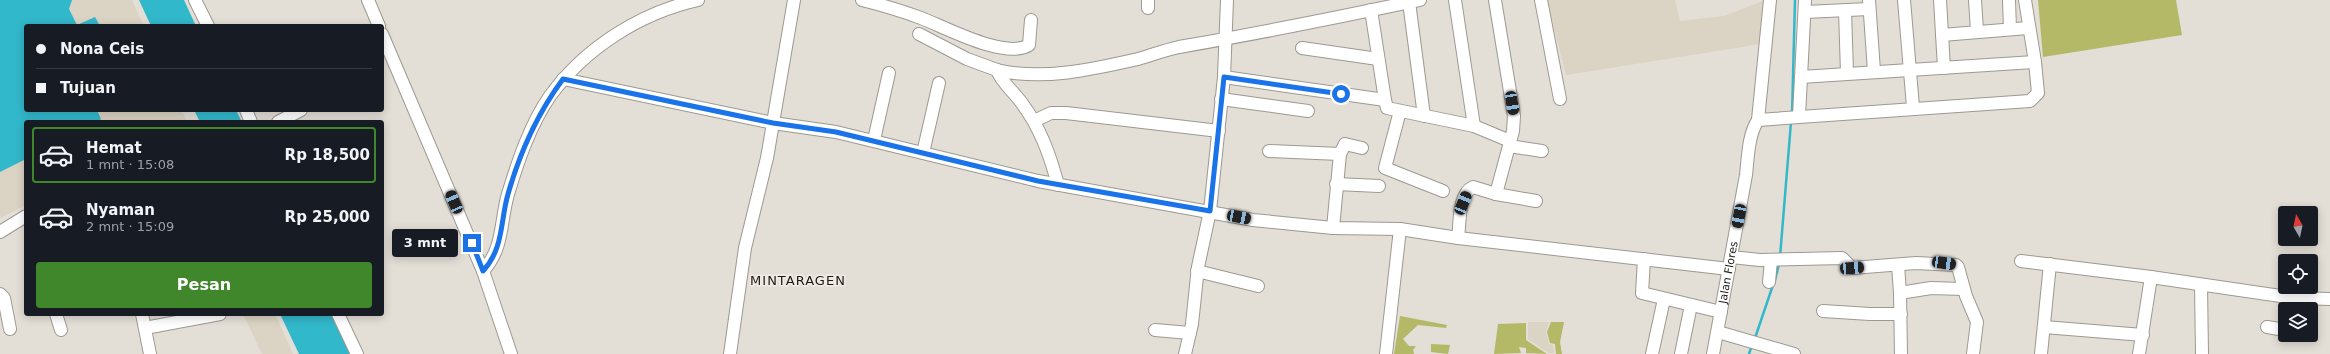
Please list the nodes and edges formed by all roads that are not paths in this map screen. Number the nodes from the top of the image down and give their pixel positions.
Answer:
1 (195, 0) edge
2 (368, 0) edge
3 (698, 0) edge
4 (794, 0) edge
5 (862, 0) edge
6 (1227, 0) edge
7 (1455, 0) edge
8 (1495, 0) edge
9 (1541, 0) edge
10 (1770, 0) edge
11 (1805, 0) edge
12 (1904, 0) edge
13 (1940, 0) edge
14 (1975, 0) edge
15 (2010, 0) edge
16 (2024, 0) edge
17 (1415, 1) edge
18 (1869, 5) edge
19 (1371, 10) junction
20 (1845, 11) junction
21 (1805, 12) junction
22 (1031, 20) dead end
23 (207, 24) edge
24 (378, 24) edge
25 (2028, 28) junction
26 (2010, 30) junction
27 (1977, 31) junction
28 (919, 34) dead end
29 (1942, 35) junction
30 (384, 39) edge
31 (1227, 40) junction
32 (1302, 48) dead end
33 (1378, 59) junction
34 (2035, 62) junction
35 (1944, 68) junction
36 (1909, 69) junction
37 (997, 70) junction
38 (1874, 71) junction
39 (889, 73) dead end
40 (1847, 73) junction
41 (1224, 77) junction
42 (1801, 77) junction
43 (563, 79) junction
44 (939, 83) dead end
45 (1221, 99) junction
46 (1385, 100) junction
47 (1560, 100) dead end
48 (1913, 108) junction
49 (1308, 111) dead end
50 (1400, 111) junction
51 (297, 112) edge
52 (1424, 116) junction
53 (1797, 117) junction
54 (282, 120) edge
55 (1758, 120) junction
56 (1034, 121) junction
57 (773, 123) junction
58 (1474, 126) junction
59 (1219, 131) junction
60 (874, 140) junction
61 (1509, 144) junction
62 (1362, 148) dead end
63 (1542, 151) dead end
64 (1269, 152) dead end
65 (923, 153) junction
66 (1340, 154) junction
67 (1336, 184) junction
68 (1058, 185) junction
69 (1380, 186) dead end
70 (1443, 190) dead end
71 (1496, 194) junction
72 (1536, 201) dead end
73 (1210, 211) junction
74 (24, 217) edge
75 (1333, 228) junction
76 (1400, 229) junction
77 (0, 232) edge
78 (1458, 238) junction
79 (1644, 259) junction
80 (1776, 260) junction
81 (2021, 260) dead end
82 (1730, 263) junction
83 (1898, 264) junction
84 (2050, 264) junction
85 (483, 271) junction
86 (1197, 271) junction
87 (2151, 277) junction
88 (1769, 282) dead end
89 (2201, 285) junction
90 (1258, 286) dead end
91 (1964, 289) junction
92 (1900, 293) junction
93 (0, 294) edge
94 (1664, 299) junction
95 (2330, 299) edge
96 (2283, 302) edge
97 (2308, 302) edge
98 (1691, 305) junction
99 (1823, 311) dead end
100 (1721, 312) junction
101 (1901, 314) junction
102 (57, 316) edge
103 (142, 316) edge
104 (209, 316) edge
105 (339, 316) edge
106 (2044, 327) junction
107 (2267, 327) dead end
108 (145, 328) junction
109 (10, 329) dead end
110 (2278, 329) edge
111 (61, 330) dead end
112 (1154, 330) dead end
113 (1718, 332) junction
114 (1190, 333) junction
115 (2143, 335) junction
116 (150, 354) edge
117 (357, 354) edge
118 (511, 354) edge
119 (730, 354) edge
120 (1185, 354) edge
121 (1386, 354) edge
122 (1652, 354) edge
123 (1681, 354) edge
124 (1713, 354) edge
125 (1794, 354) edge
126 (1901, 354) edge
127 (1973, 354) edge
128 (2041, 354) edge
129 (2139, 354) edge
130 (2202, 354) edge

1 - 23 street
2 - 24 street
3 - 43 street
4 - 57 street
5 - 22 street
6 - 31 street
7 - 58 street
8 - 61 street
9 - 47 street
10 - 55 street, Jalan Flores
11 - 21 street
12 - 36 street
13 - 29 street
14 - 27 street
15 - 26 street
16 - 25 street
17 - 19 street
17 - 52 street
18 - 20 street
18 - 38 street
19 - 31 street
19 - 33 street
20 - 21 street
20 - 40 street
21 - 42 street
25 - 26 street
25 - 34 street
26 - 27 street
27 - 29 street
28 - 37 street
29 - 35 street
30 - 85 street
31 - 37 street
31 - 41 street
32 - 33 street
33 - 46 street
34 - 35 street
34 - 48 street
35 - 36 street
36 - 38 street
36 - 48 street
37 - 56 street
38 - 40 street
39 - 60 street
40 - 42 street
41 - 45 street
41 - 46 street
42 - 53 street
43 - 57 street
43 - 85 street
44 - 65 street
45 - 49 street
45 - 59 street
46 - 50 street
48 - 53 street
50 - 52 street
50 - 70 street
51 - 54 street
52 - 58 street
53 - 55 street
55 - 82 street, Jalan Flores
56 - 59 street
56 - 68 street
57 - 60 street
57 - 119 street
58 - 61 street
59 - 73 street
60 - 65 street
61 - 63 street
61 - 71 street
62 - 66 street
64 - 66 street
65 - 68 street
66 - 67 street
67 - 69 street
67 - 75 street
68 - 73 street
71 - 72 street
71 - 78 street
73 - 75 street
73 - 86 street
74 - 77 street
75 - 76 street
76 - 78 street
76 - 121 street
78 - 79 street
79 - 82 street
79 - 94 street
80 - 82 street
80 - 83 street
80 - 88 street
81 - 84 street
82 - 100 street, Jalan Flores
83 - 91 street
83 - 92 street
84 - 87 street
84 - 106 street
85 - 118 street
86 - 90 street
86 - 114 street
87 - 89 street
87 - 115 street
89 - 96 street
89 - 130 street
91 - 92 street
91 - 127 street
92 - 101 street
93 - 109 street
94 - 98 street
94 - 122 street
95 - 97 street
98 - 100 street
98 - 123 street
99 - 101 street
100 - 113 street, Jalan Flores
101 - 126 street
102 - 111 street
103 - 108 street
104 - 108 street
105 - 117 street
106 - 115 street
106 - 128 street
107 - 110 street
108 - 116 street
112 - 114 street
113 - 124 street, Jalan Flores
113 - 125 street
114 - 120 street
115 - 129 street

